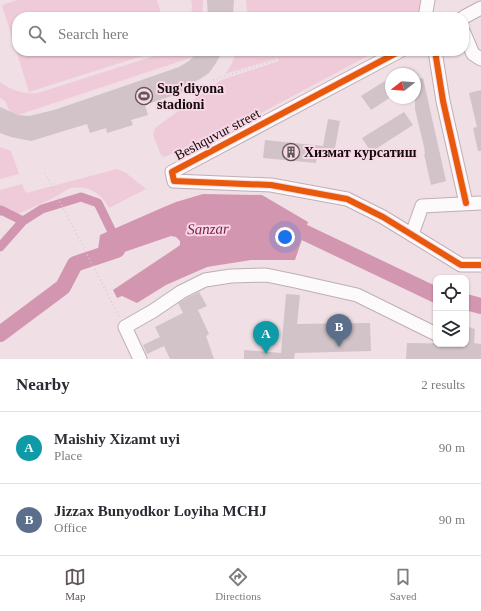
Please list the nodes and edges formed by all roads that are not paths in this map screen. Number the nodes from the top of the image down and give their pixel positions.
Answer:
1 (428, 0) edge
2 (481, 8) edge
3 (426, 12) edge
4 (469, 14) edge
5 (469, 45) edge
6 (391, 56) edge
7 (437, 56) edge
8 (481, 59) edge
9 (466, 203) junction
10 (481, 203) edge
11 (412, 234) junction
12 (481, 265) edge
13 (433, 333) edge
14 (140, 359) edge

1 - 3 street
2 - 4 street
5 - 8 street
6 - 11 street, Beshquvur street
7 - 9 street
9 - 10 street
9 - 11 street
11 - 12 street, Beshquvur street
13 - 14 street

